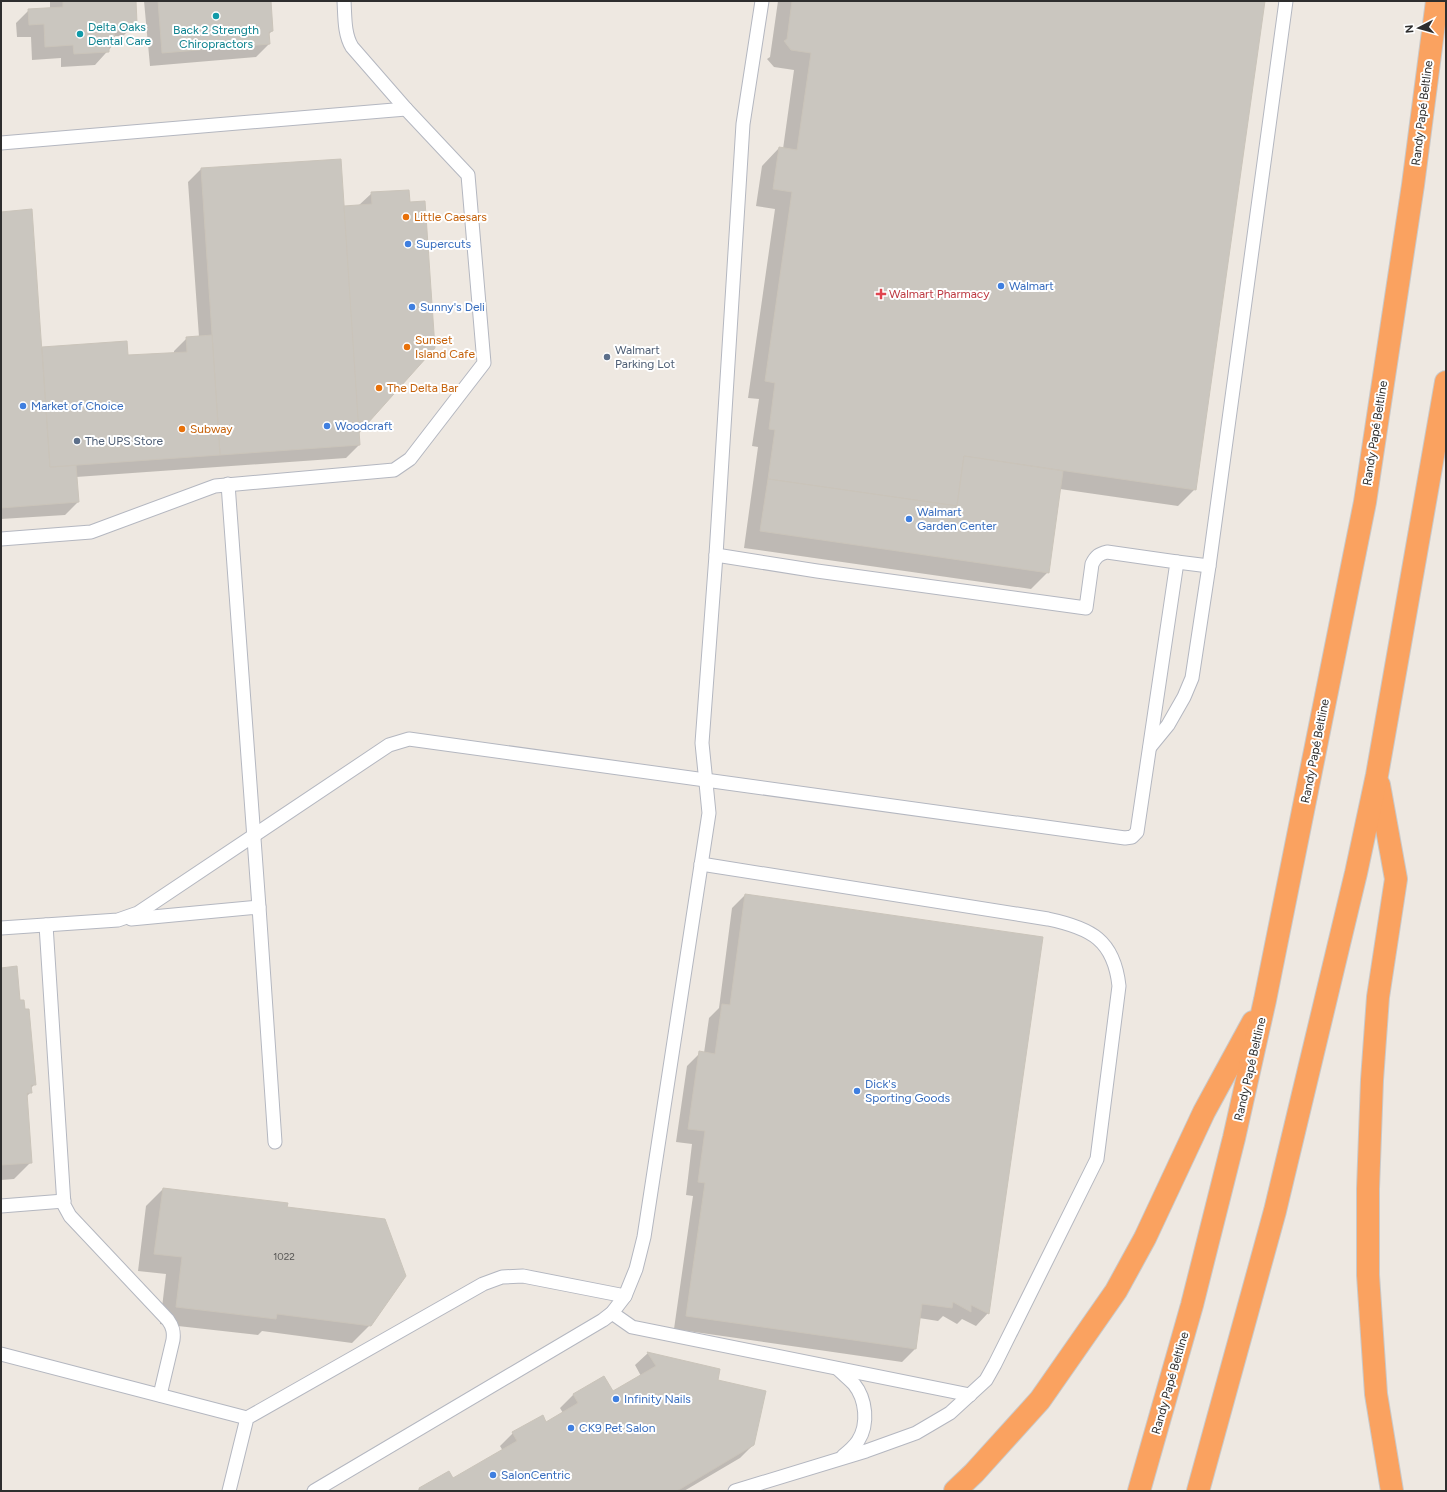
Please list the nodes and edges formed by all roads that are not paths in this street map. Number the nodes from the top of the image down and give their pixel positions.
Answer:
1 (344, 1) edge
2 (762, 1) edge
3 (1286, 1) edge
4 (1437, 1) edge
5 (406, 109) junction
6 (1, 143) edge
7 (1446, 382) edge
8 (228, 484) junction
9 (1, 539) edge
10 (716, 555) junction
11 (1177, 562) junction
12 (1209, 566) junction
13 (1150, 747) junction
14 (1377, 775) junction
15 (706, 779) junction
16 (254, 835) junction
17 (701, 864) junction
18 (259, 907) junction
19 (118, 920) junction
20 (46, 925) junction
21 (1, 928) edge
22 (1265, 1000) junction
23 (275, 1142) dead end
24 (64, 1201) junction
25 (1, 1206) edge
26 (625, 1296) junction
27 (612, 1313) junction
28 (1, 1354) edge
29 (836, 1368) junction
30 (160, 1395) junction
31 (970, 1395) junction
32 (247, 1418) junction
33 (840, 1459) junction
34 (229, 1491) edge
35 (314, 1491) edge
36 (735, 1491) edge
37 (955, 1491) edge
38 (1139, 1491) edge
39 (1198, 1491) edge
40 (1392, 1491) edge

1 - 5 lane
2 - 10 lane
3 - 12 lane
4 - 22 highway, Randy Papé Beltline
5 - 6 lane
5 - 8 lane
7 - 14 highway
8 - 9 lane
8 - 16 lane
10 - 11 lane
10 - 15 lane
11 - 12 lane
11 - 13 lane
12 - 13 lane
13 - 15 lane
14 - 39 highway
14 - 40 highway
15 - 16 lane
15 - 17 lane
16 - 18 lane
16 - 19 lane
17 - 26 lane
17 - 31 lane
18 - 19 lane
18 - 23 lane
19 - 20 lane
20 - 21 lane
20 - 24 lane
22 - 37 highway
22 - 38 highway, Randy Papé Beltline
24 - 25 lane
24 - 30 lane
26 - 27 lane
26 - 32 lane
27 - 29 lane
27 - 35 lane
28 - 30 lane
29 - 31 lane
29 - 33 lane
30 - 32 lane
31 - 33 lane
32 - 34 lane
33 - 36 lane

